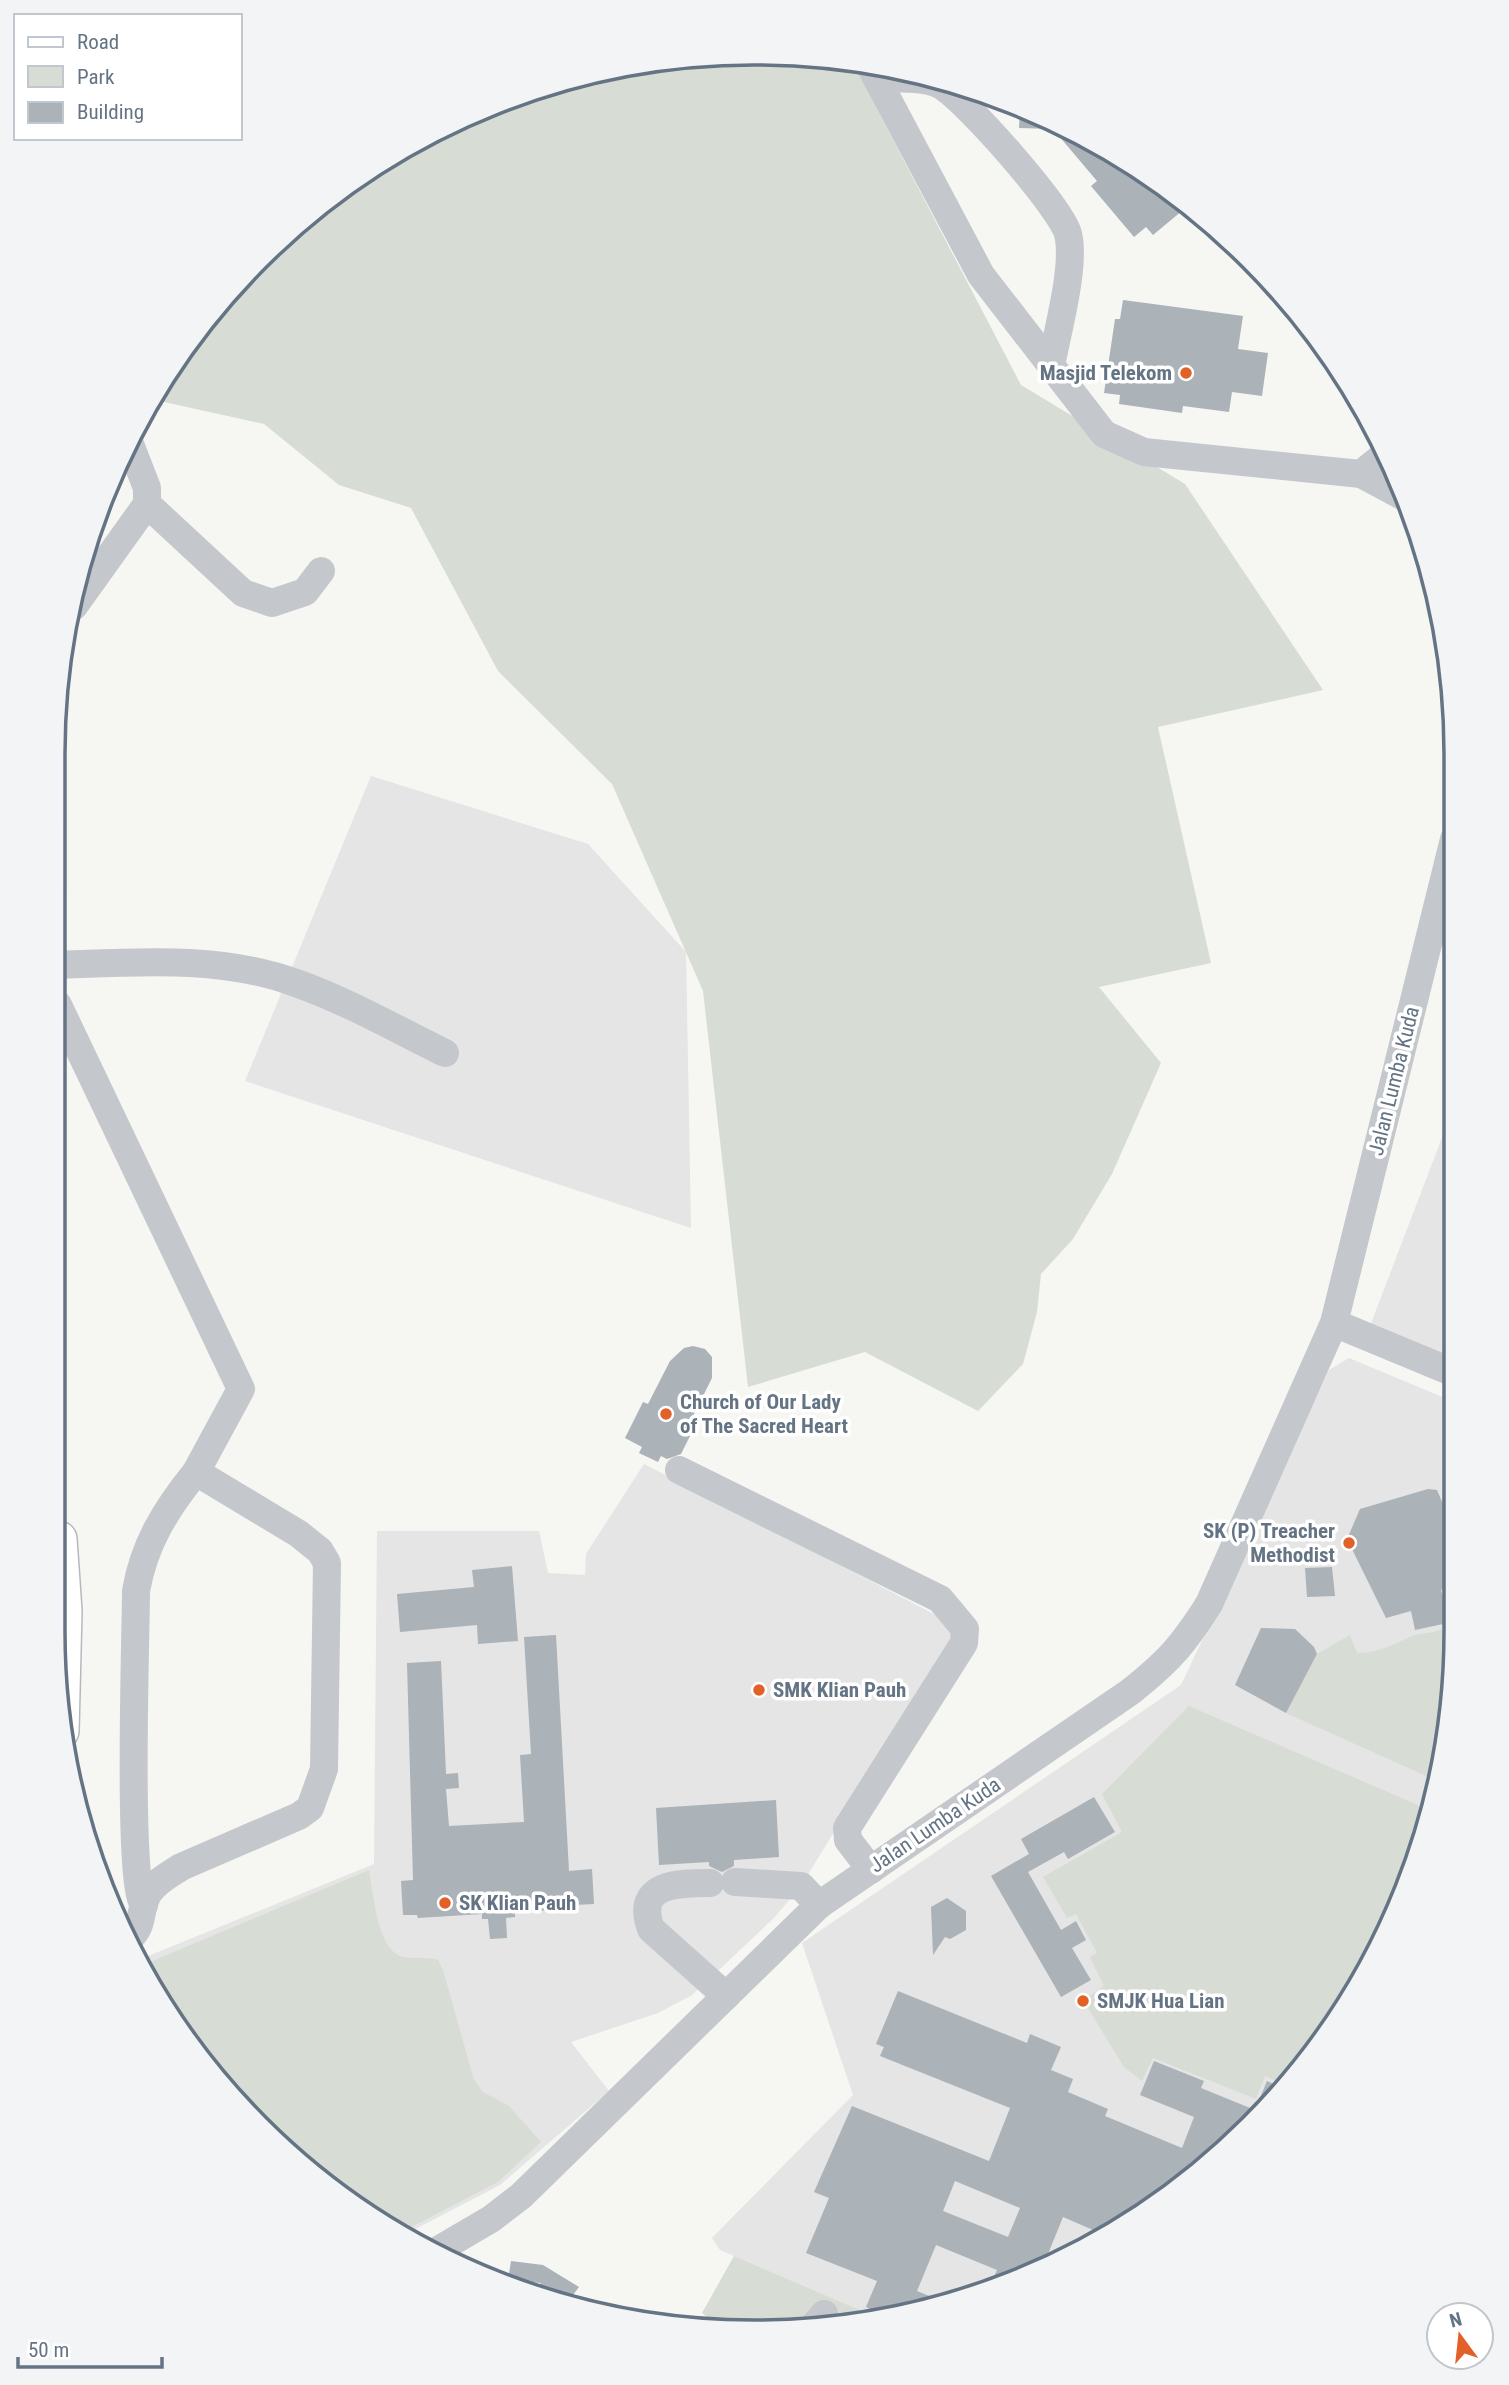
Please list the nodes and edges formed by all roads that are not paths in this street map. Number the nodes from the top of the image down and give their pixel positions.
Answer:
1 (876, 76) edge
2 (953, 94) edge
3 (1051, 366) junction
4 (134, 454) edge
5 (1378, 460) edge
6 (1361, 474) junction
7 (1392, 490) edge
8 (147, 504) junction
9 (321, 570) dead end
10 (85, 591) edge
11 (1444, 879) edge
12 (65, 965) edge
13 (65, 1021) edge
14 (445, 1053) dead end
15 (1334, 1323) junction
16 (1444, 1369) edge
17 (679, 1470) dead end
18 (196, 1472) junction
19 (871, 1870) junction
20 (144, 1905) junction
21 (820, 1905) junction
22 (134, 1932) edge
23 (726, 1996) junction
24 (444, 2246) edge

1 - 3 street
2 - 3 street
3 - 6 street
4 - 8 street
5 - 6 street
6 - 7 street
8 - 9 street
8 - 10 street
11 - 15 street, Jalan Lumba Kuda
12 - 14 street
13 - 18 street
15 - 16 street
15 - 19 street, Jalan Lumba Kuda
17 - 19 street
18 - 20 street
18 - 20 street
19 - 21 street, Jalan Lumba Kuda
20 - 22 street
21 - 23 street, Jalan Lumba Kuda
21 - 23 street
23 - 24 street, Jalan Lumba Kuda

